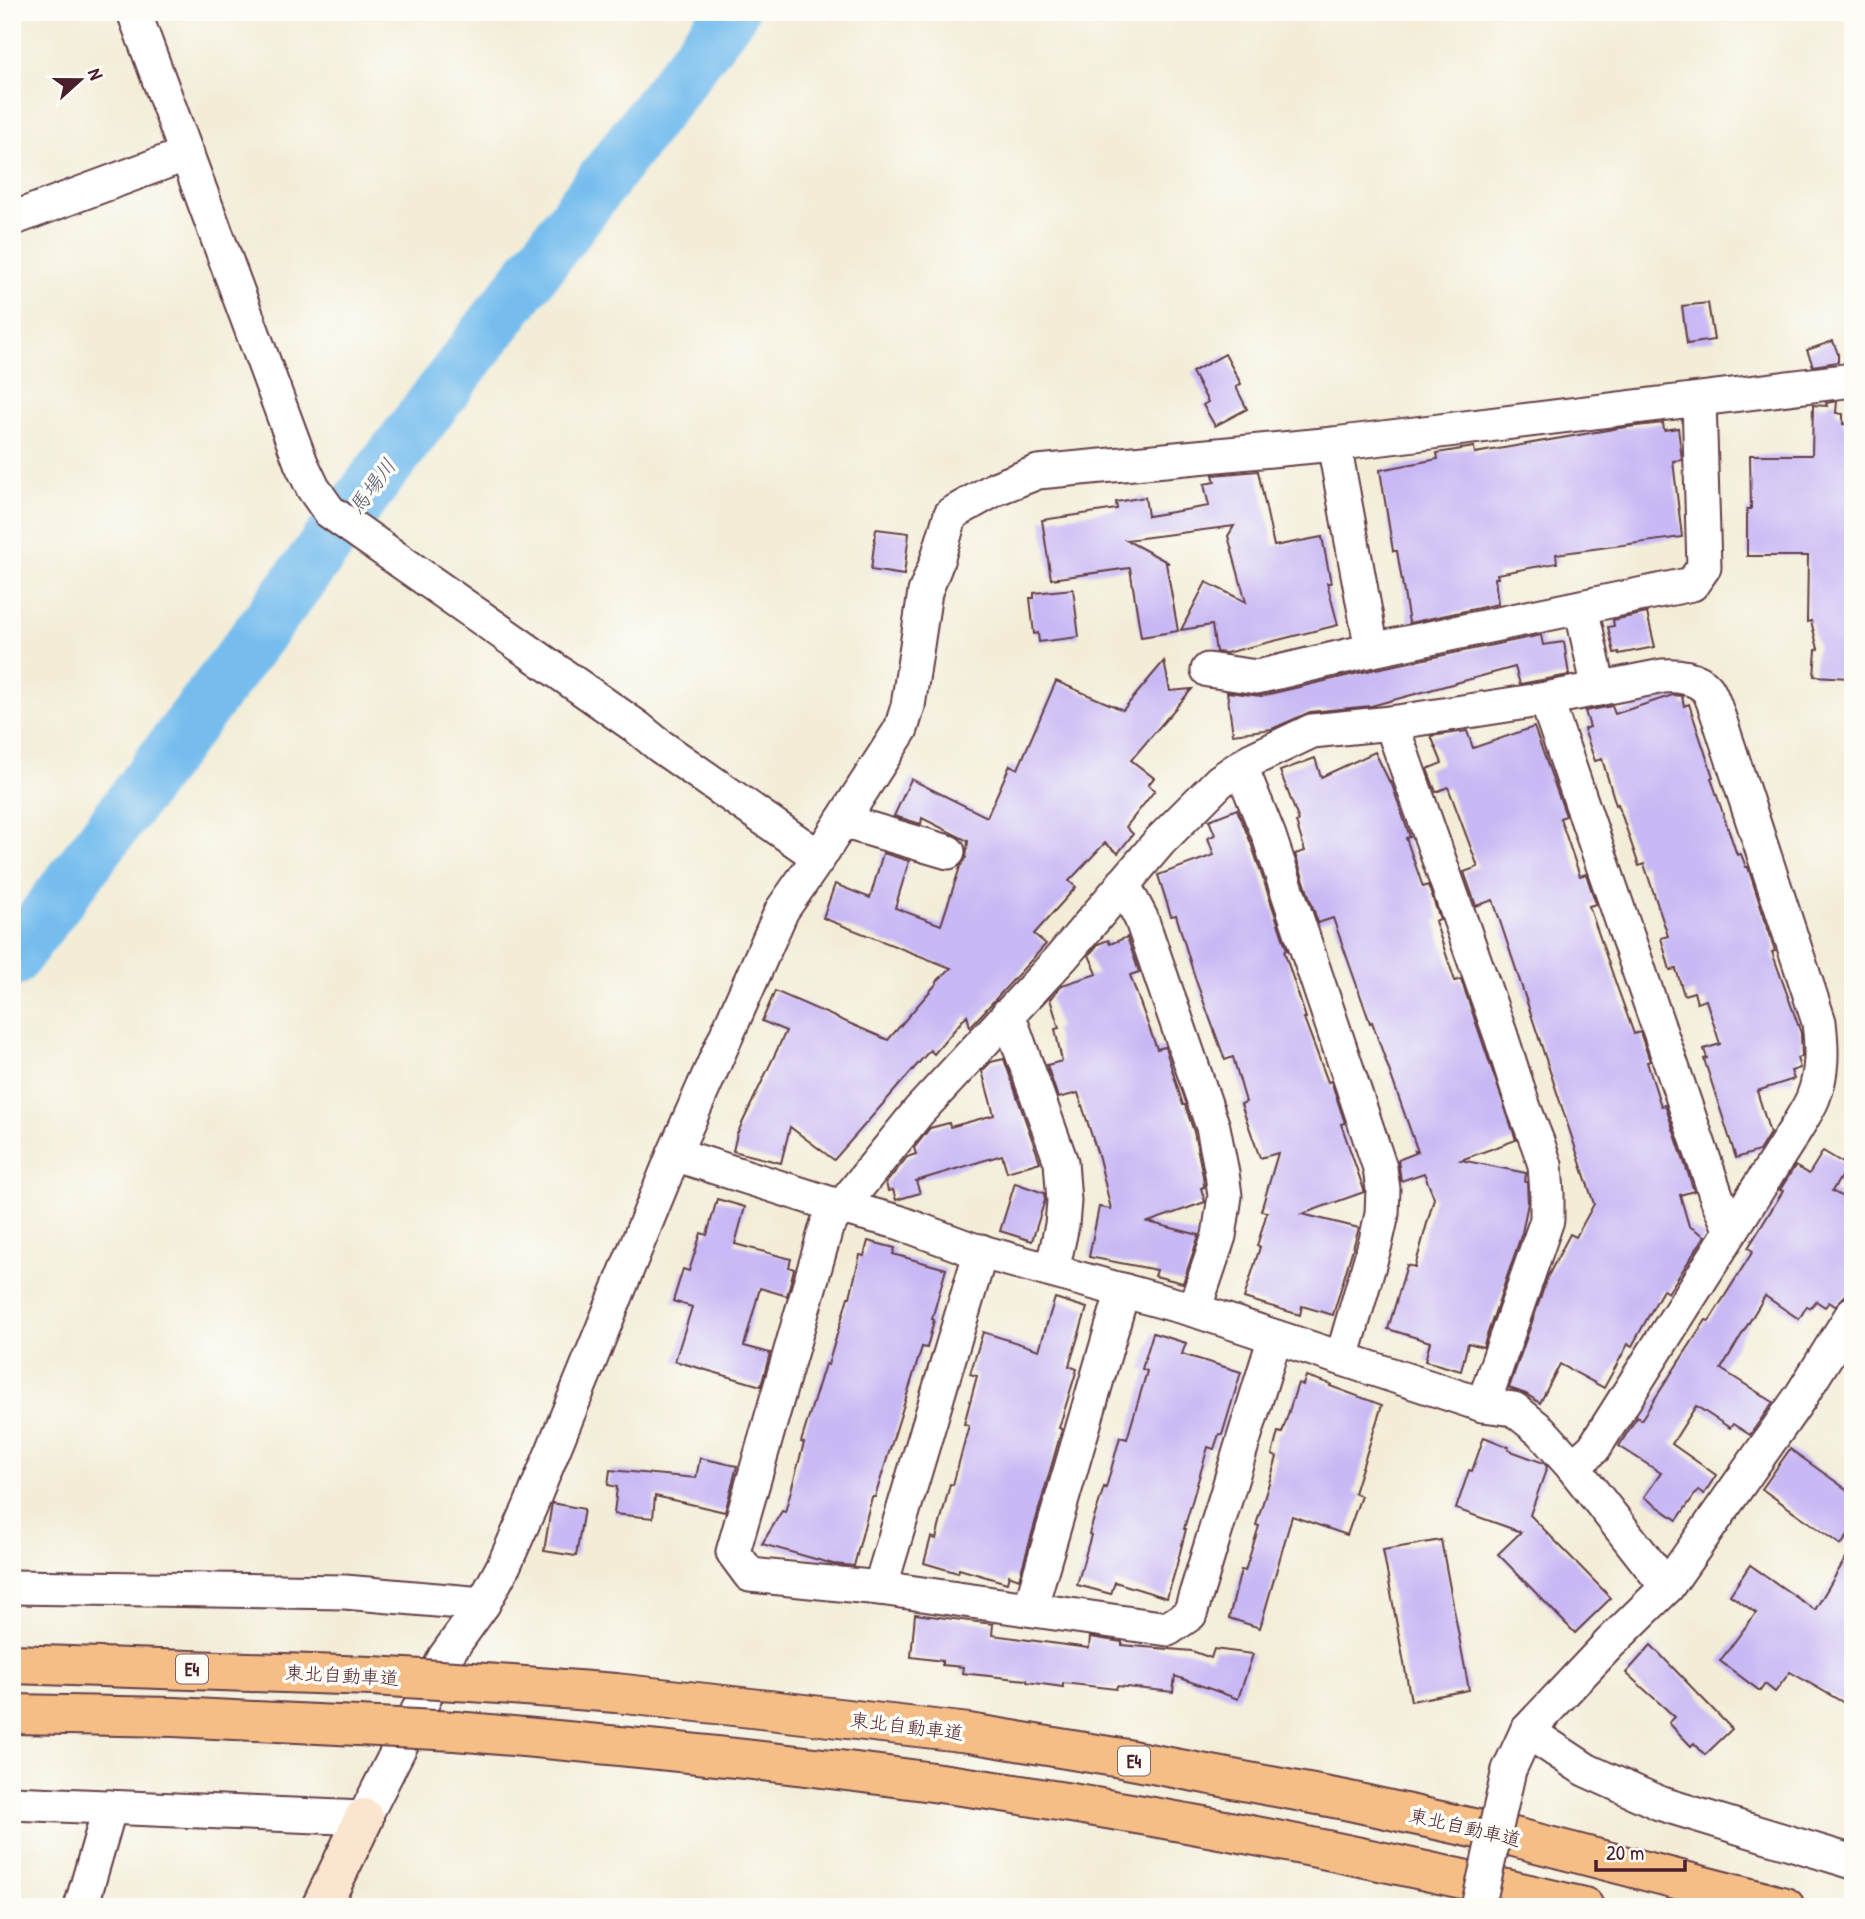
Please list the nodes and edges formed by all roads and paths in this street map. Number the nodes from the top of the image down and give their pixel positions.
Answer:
1 (134, 12) edge
2 (187, 154) junction
3 (12, 219) edge
4 (1853, 382) edge
5 (1699, 400) junction
6 (1334, 444) junction
7 (1581, 607) junction
8 (1372, 650) junction
9 (1208, 670) dead end
10 (1599, 689) junction
11 (1546, 699) junction
12 (1391, 723) junction
13 (1241, 767) junction
14 (842, 821) junction
15 (948, 852) dead end
16 (819, 857) junction
17 (1124, 884) junction
18 (1008, 1014) junction
19 (674, 1154) junction
20 (841, 1207) junction
21 (1731, 1231) junction
22 (981, 1251) junction
23 (1052, 1271) junction
24 (1123, 1290) junction
25 (1194, 1310) junction
26 (1853, 1313) edge
27 (1275, 1337) junction
28 (1342, 1359) junction
29 (1483, 1405) junction
30 (1573, 1467) junction
31 (12, 1587) edge
32 (1667, 1587) junction
33 (880, 1588) junction
34 (483, 1604) junction
35 (1030, 1609) junction
36 (12, 1664) edge
37 (12, 1714) edge
38 (1527, 1731) junction
39 (12, 1803) edge
40 (110, 1807) junction
41 (364, 1818) junction
42 (1853, 1863) edge
43 (82, 1907) edge
44 (321, 1907) edge
45 (346, 1907) edge
46 (1478, 1907) edge
47 (1584, 1907) edge
48 (1785, 1907) edge

1 - 2 street
2 - 3 street
2 - 16 street
4 - 5 street
5 - 6 street
5 - 7 street
6 - 8 street
6 - 14 street
7 - 8 street
7 - 10 street
8 - 9 street
10 - 11 street
10 - 21 street
11 - 12 street
11 - 21 street
12 - 13 street
12 - 29 street
13 - 17 street
13 - 28 street
14 - 15 street
14 - 16 street
16 - 19 street
17 - 18 street
17 - 25 street
18 - 20 street
18 - 23 street
19 - 20 street
19 - 34 street
20 - 22 street
20 - 33 street
21 - 30 street
22 - 23 street
22 - 33 street
23 - 24 street
24 - 25 street
24 - 35 street
25 - 27 street
26 - 32 street
27 - 28 street
27 - 35 street
28 - 29 street
29 - 30 street
30 - 32 street
31 - 34 street
32 - 38 street
33 - 35 street
34 - 41 street
36 - 48 highway, 東北自動車道 / E4, bridge
37 - 47 highway, bridge
38 - 42 street
38 - 46 street, bridge
39 - 40 street
40 - 41 street
40 - 43 street
41 - 44 street
41 - 45 street

